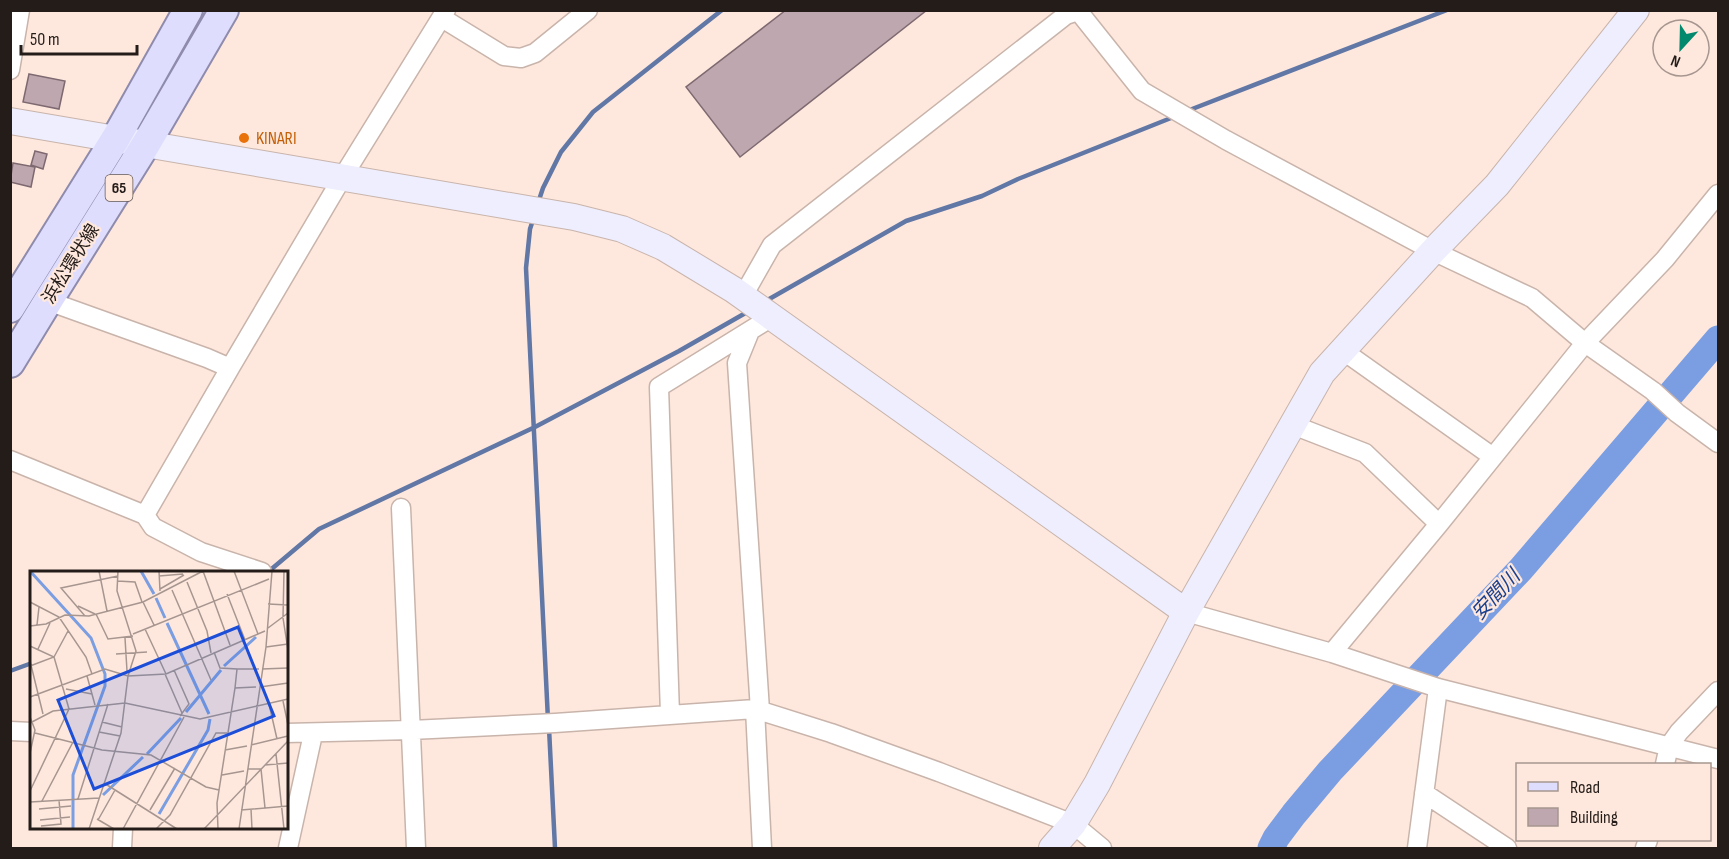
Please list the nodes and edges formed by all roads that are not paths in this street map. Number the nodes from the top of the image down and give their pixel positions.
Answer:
1 (20, 10) edge
2 (188, 10) edge
3 (224, 10) edge
4 (588, 10) edge
5 (1078, 11) edge
6 (1631, 12) edge
7 (444, 14) edge
8 (10, 70) edge
9 (10, 121) edge
10 (116, 138) junction
11 (146, 144) junction
12 (342, 178) junction
13 (1719, 194) edge
14 (1433, 250) junction
15 (13, 297) edge
16 (48, 301) junction
17 (756, 311) junction
18 (1586, 343) junction
19 (1342, 350) junction
20 (10, 363) edge
21 (230, 368) junction
22 (1293, 425) junction
23 (1719, 443) edge
24 (1493, 457) junction
25 (10, 460) edge
26 (401, 508) dead end
27 (145, 515) junction
28 (1439, 524) junction
29 (257, 571) edge
30 (1186, 612) junction
31 (1332, 653) junction
32 (1438, 688) junction
33 (1719, 691) edge
34 (758, 710) junction
35 (670, 714) junction
36 (411, 730) junction
37 (10, 731) edge
38 (30, 732) edge
39 (288, 733) edge
40 (313, 734) junction
41 (1670, 746) junction
42 (1719, 759) edge
43 (1666, 763) edge
44 (1424, 793) junction
45 (1073, 824) junction
46 (123, 829) edge
47 (123, 849) edge
48 (288, 849) edge
49 (416, 849) edge
50 (762, 849) edge
51 (1052, 849) edge
52 (1066, 849) edge
53 (1102, 849) edge
54 (1417, 849) edge
55 (1507, 849) edge

1 - 8 street
2 - 10 main road, 浜松環状線 / 65
3 - 11 main road, 浜松環状線 / 65
4 - 7 street
5 - 14 street
5 - 17 street
6 - 14 street
7 - 12 street
9 - 10 street
10 - 11 street
10 - 15 main road, 浜松環状線 / 65
11 - 12 street
11 - 16 main road, 浜松環状線 / 65
12 - 17 street
12 - 21 street
13 - 18 street
14 - 18 street
14 - 19 street
16 - 20 main road, 浜松環状線 / 65
16 - 21 street
17 - 30 street
17 - 34 street
17 - 35 street
18 - 23 street
18 - 24 street
19 - 22 street
19 - 24 street
21 - 27 street
22 - 28 street
22 - 30 street
24 - 28 street
25 - 27 street
26 - 36 street
27 - 29 street
28 - 31 street
30 - 31 street
30 - 45 street
31 - 32 street
32 - 41 street
32 - 44 street
33 - 41 street
34 - 35 street
34 - 45 street
34 - 50 street
35 - 36 street
36 - 40 street
36 - 49 street
37 - 38 street
39 - 40 street
40 - 48 street
41 - 42 street
41 - 43 street
44 - 54 street
44 - 55 street
45 - 51 street
45 - 52 street
45 - 53 street
46 - 47 street

